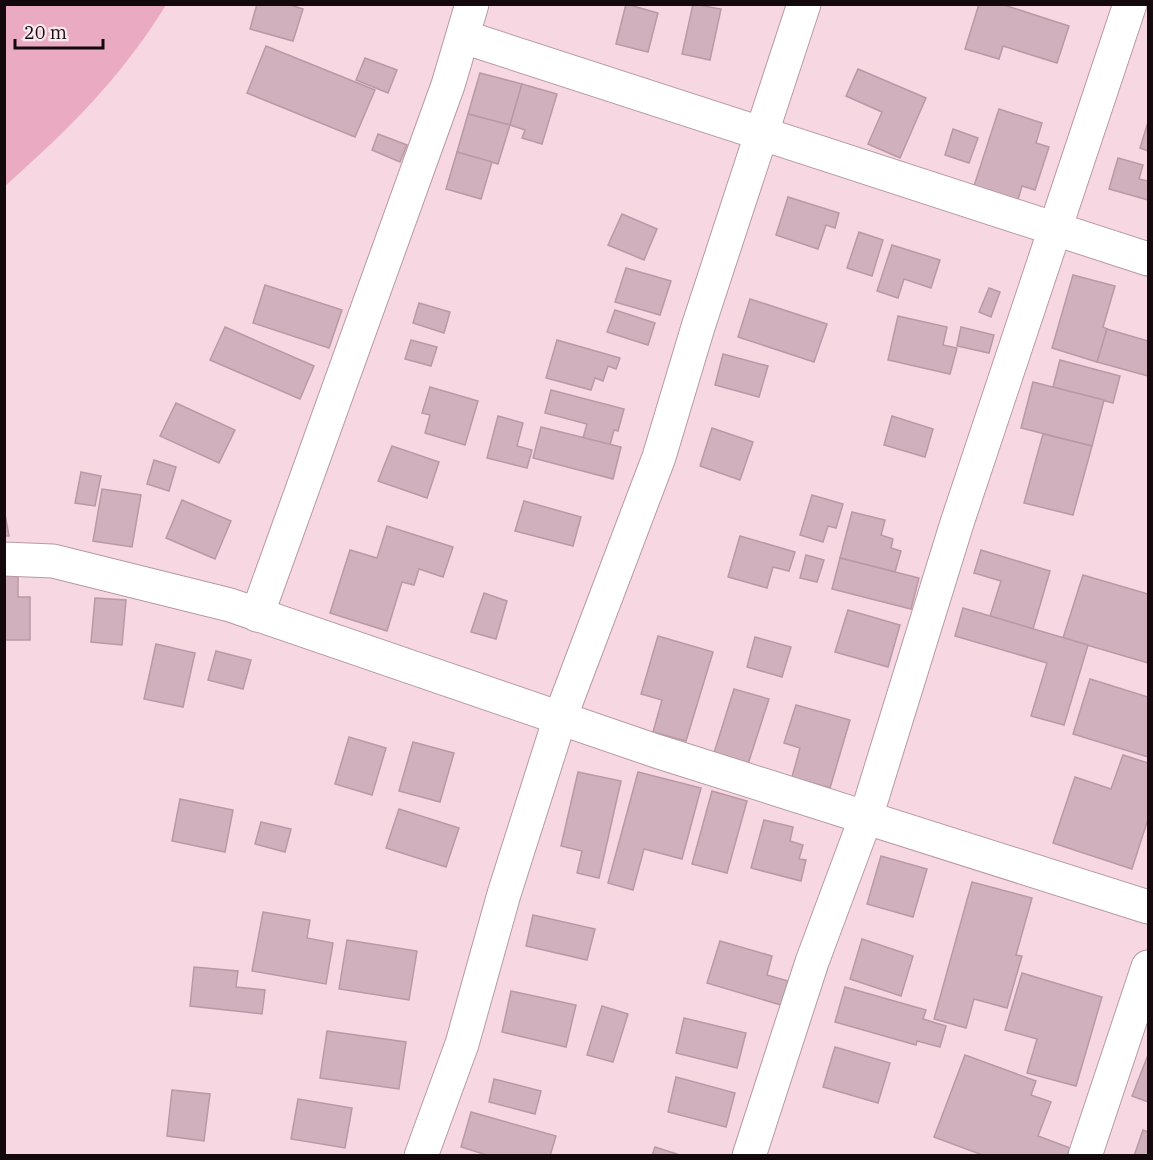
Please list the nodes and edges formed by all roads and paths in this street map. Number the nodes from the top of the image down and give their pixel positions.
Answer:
1 (472, 4) edge
2 (804, 4) edge
3 (1130, 4) edge
4 (464, 37) junction
5 (762, 134) junction
6 (1057, 229) junction
7 (1149, 259) edge
8 (4, 558) edge
9 (257, 615) junction
10 (560, 718) junction
11 (866, 817) junction
12 (1149, 907) edge
13 (1149, 967) edge
14 (422, 1155) edge
15 (749, 1155) edge
16 (1085, 1155) edge

1 - 4 street
2 - 5 street
3 - 6 street
4 - 5 street
4 - 9 street
5 - 6 street
5 - 10 street
6 - 7 street
6 - 11 street
8 - 9 street
9 - 10 street
10 - 11 street
10 - 14 street
11 - 12 street
11 - 15 street
13 - 16 street

